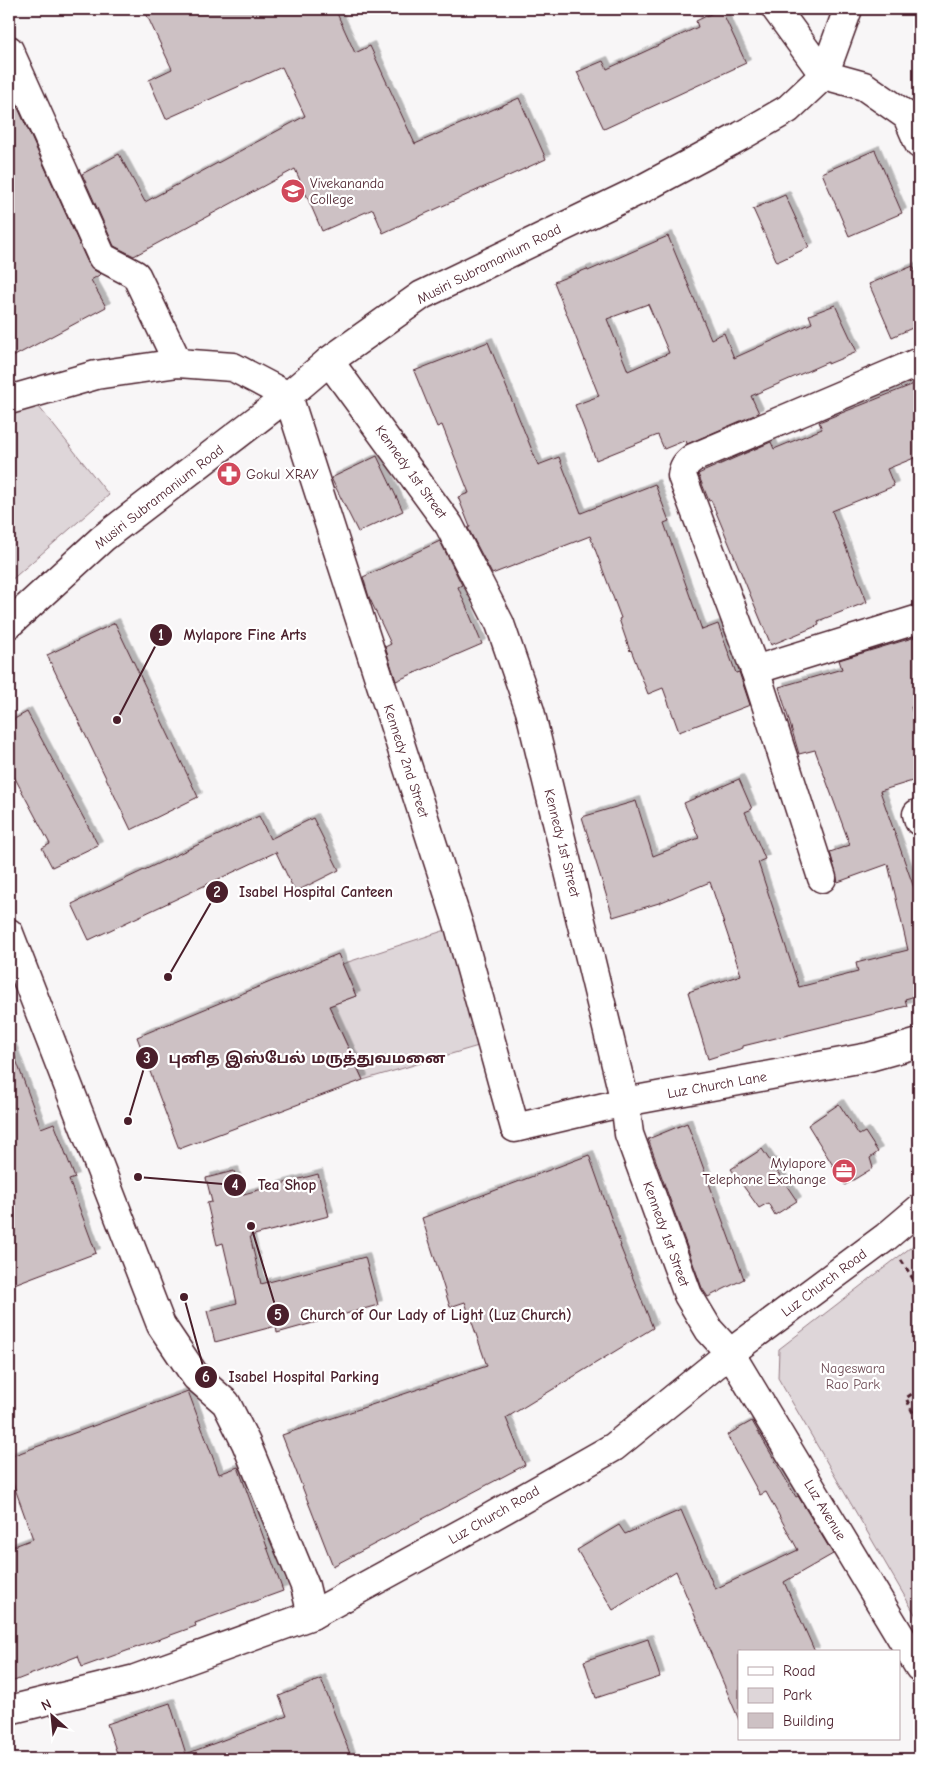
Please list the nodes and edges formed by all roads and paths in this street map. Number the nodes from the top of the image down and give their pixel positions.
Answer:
1 (776, 9) edge
2 (848, 9) edge
3 (9, 50) edge
4 (824, 75) junction
5 (919, 144) edge
6 (329, 361) junction
7 (919, 362) edge
8 (178, 363) junction
9 (288, 396) junction
10 (9, 400) edge
11 (919, 620) edge
12 (9, 624) edge
13 (755, 670) junction
14 (822, 878) dead end
15 (9, 933) edge
16 (919, 1043) edge
17 (625, 1102) junction
18 (515, 1128) joint
19 (919, 1209) edge
20 (730, 1353) junction
21 (919, 1388) edge
22 (919, 1426) edge
23 (312, 1615) junction
24 (919, 1667) edge
25 (9, 1710) edge

1 - 4 street
2 - 4 street
3 - 8 street
4 - 5 street
4 - 6 street, Musiri Subramanium Road
6 - 9 street, Musiri Subramanium Road
6 - 17 street, Kennedy 1st Street
7 - 13 street
8 - 9 street
8 - 10 street
9 - 12 street, Musiri Subramanium Road
9 - 18 street, Kennedy 2nd Street
11 - 13 street
13 - 14 street
15 - 23 street
16 - 17 street, Luz Church Lane
17 - 18 street, Luz Church Lane
17 - 20 street, Kennedy 1st Street
19 - 20 street, Luz Church Road
20 - 23 street, Luz Church Road
20 - 24 street, Luz Avenue
21 - 22 path
23 - 25 street, Luz Church Road

